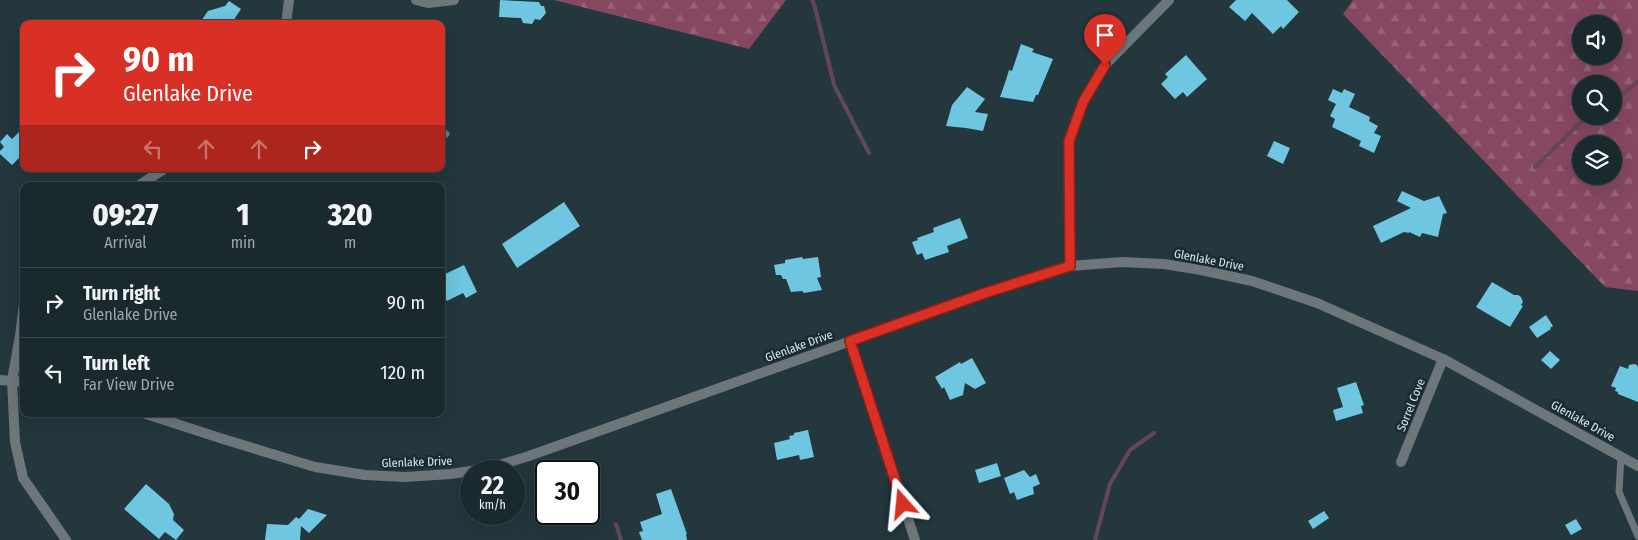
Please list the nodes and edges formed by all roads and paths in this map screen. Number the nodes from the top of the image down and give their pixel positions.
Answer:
1 (289, 0) edge
2 (416, 0) edge
3 (454, 0) edge
4 (1169, 0) edge
5 (286, 20) edge
6 (159, 172) edge
7 (144, 182) edge
8 (1070, 266) junction
9 (20, 336) edge
10 (850, 341) junction
11 (1444, 359) junction
12 (0, 380) edge
13 (12, 380) junction
14 (20, 381) edge
15 (155, 417) edge
16 (1620, 456) junction
17 (1401, 462) dead end
18 (1638, 466) edge
19 (1638, 536) edge
20 (66, 540) edge
21 (915, 540) edge

1 - 5 street
2 - 3 street
4 - 8 street
6 - 7 street
8 - 10 street, Glenlake Drive
8 - 11 street, Glenlake Drive
9 - 13 street
10 - 15 street, Glenlake Drive
10 - 21 street
11 - 16 street, Glenlake Drive
11 - 17 street, Sorrel Cove
12 - 13 street
13 - 14 street
13 - 20 street
16 - 18 street, Glenlake Drive
16 - 19 lane

